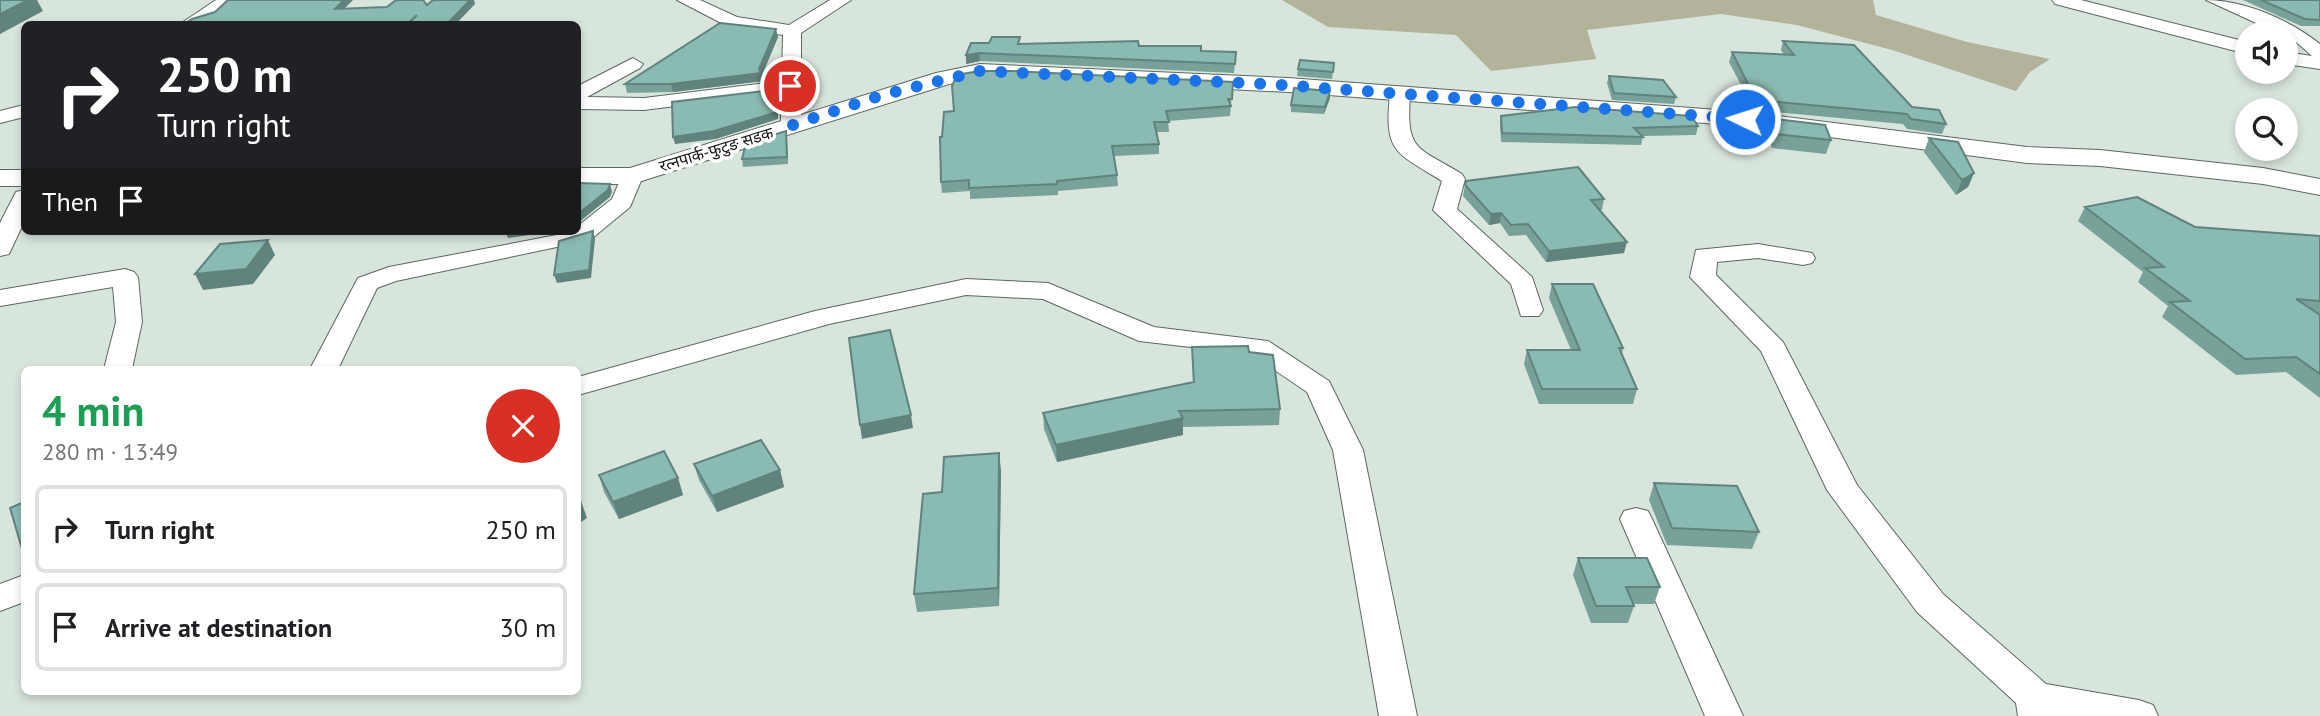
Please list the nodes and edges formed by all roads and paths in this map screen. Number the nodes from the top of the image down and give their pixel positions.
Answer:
1 (226, 0) edge
2 (686, 0) edge
3 (842, 0) edge
4 (2061, 0) edge
5 (2215, 0) edge
6 (195, 21) edge
7 (792, 31) junction
8 (2235, 45) edge
9 (2320, 53) edge
10 (2298, 60) edge
11 (2320, 63) edge
12 (633, 64) dead end
13 (790, 86) junction
14 (581, 92) edge
15 (1400, 94) junction
16 (581, 103) edge
17 (21, 112) edge
18 (0, 117) edge
19 (790, 126) junction
20 (581, 176) edge
21 (632, 176) junction
22 (0, 178) edge
23 (21, 178) edge
24 (2320, 187) edge
25 (21, 204) edge
26 (581, 234) edge
27 (576, 235) edge
28 (0, 249) edge
29 (1803, 258) dead end
30 (0, 298) edge
31 (1530, 310) dead end
32 (119, 366) edge
33 (326, 366) edge
34 (581, 385) edge
35 (1636, 519) dead end
36 (21, 589) edge
37 (0, 598) edge
38 (2036, 706) edge
39 (1398, 716) edge
40 (1724, 716) edge
41 (2139, 716) edge

1 - 6 street
2 - 7 street
3 - 7 street
4 - 8 street
5 - 9 street
7 - 13 street
10 - 11 street
12 - 14 street
13 - 16 street
13 - 19 street
15 - 19 street, रत्नपार्क-फुटुङ सडक
15 - 24 street, रत्नपार्क-फुटुङ सडक
15 - 31 street
17 - 18 street
19 - 21 street, रत्नपार्क-फुटुङ सडक
20 - 21 street, रत्नपार्क-फुटुङ सडक
21 - 26 street
22 - 23 street
25 - 28 street
27 - 33 street
29 - 38 street
30 - 32 street
34 - 39 street
35 - 40 street
36 - 37 street
38 - 41 street

